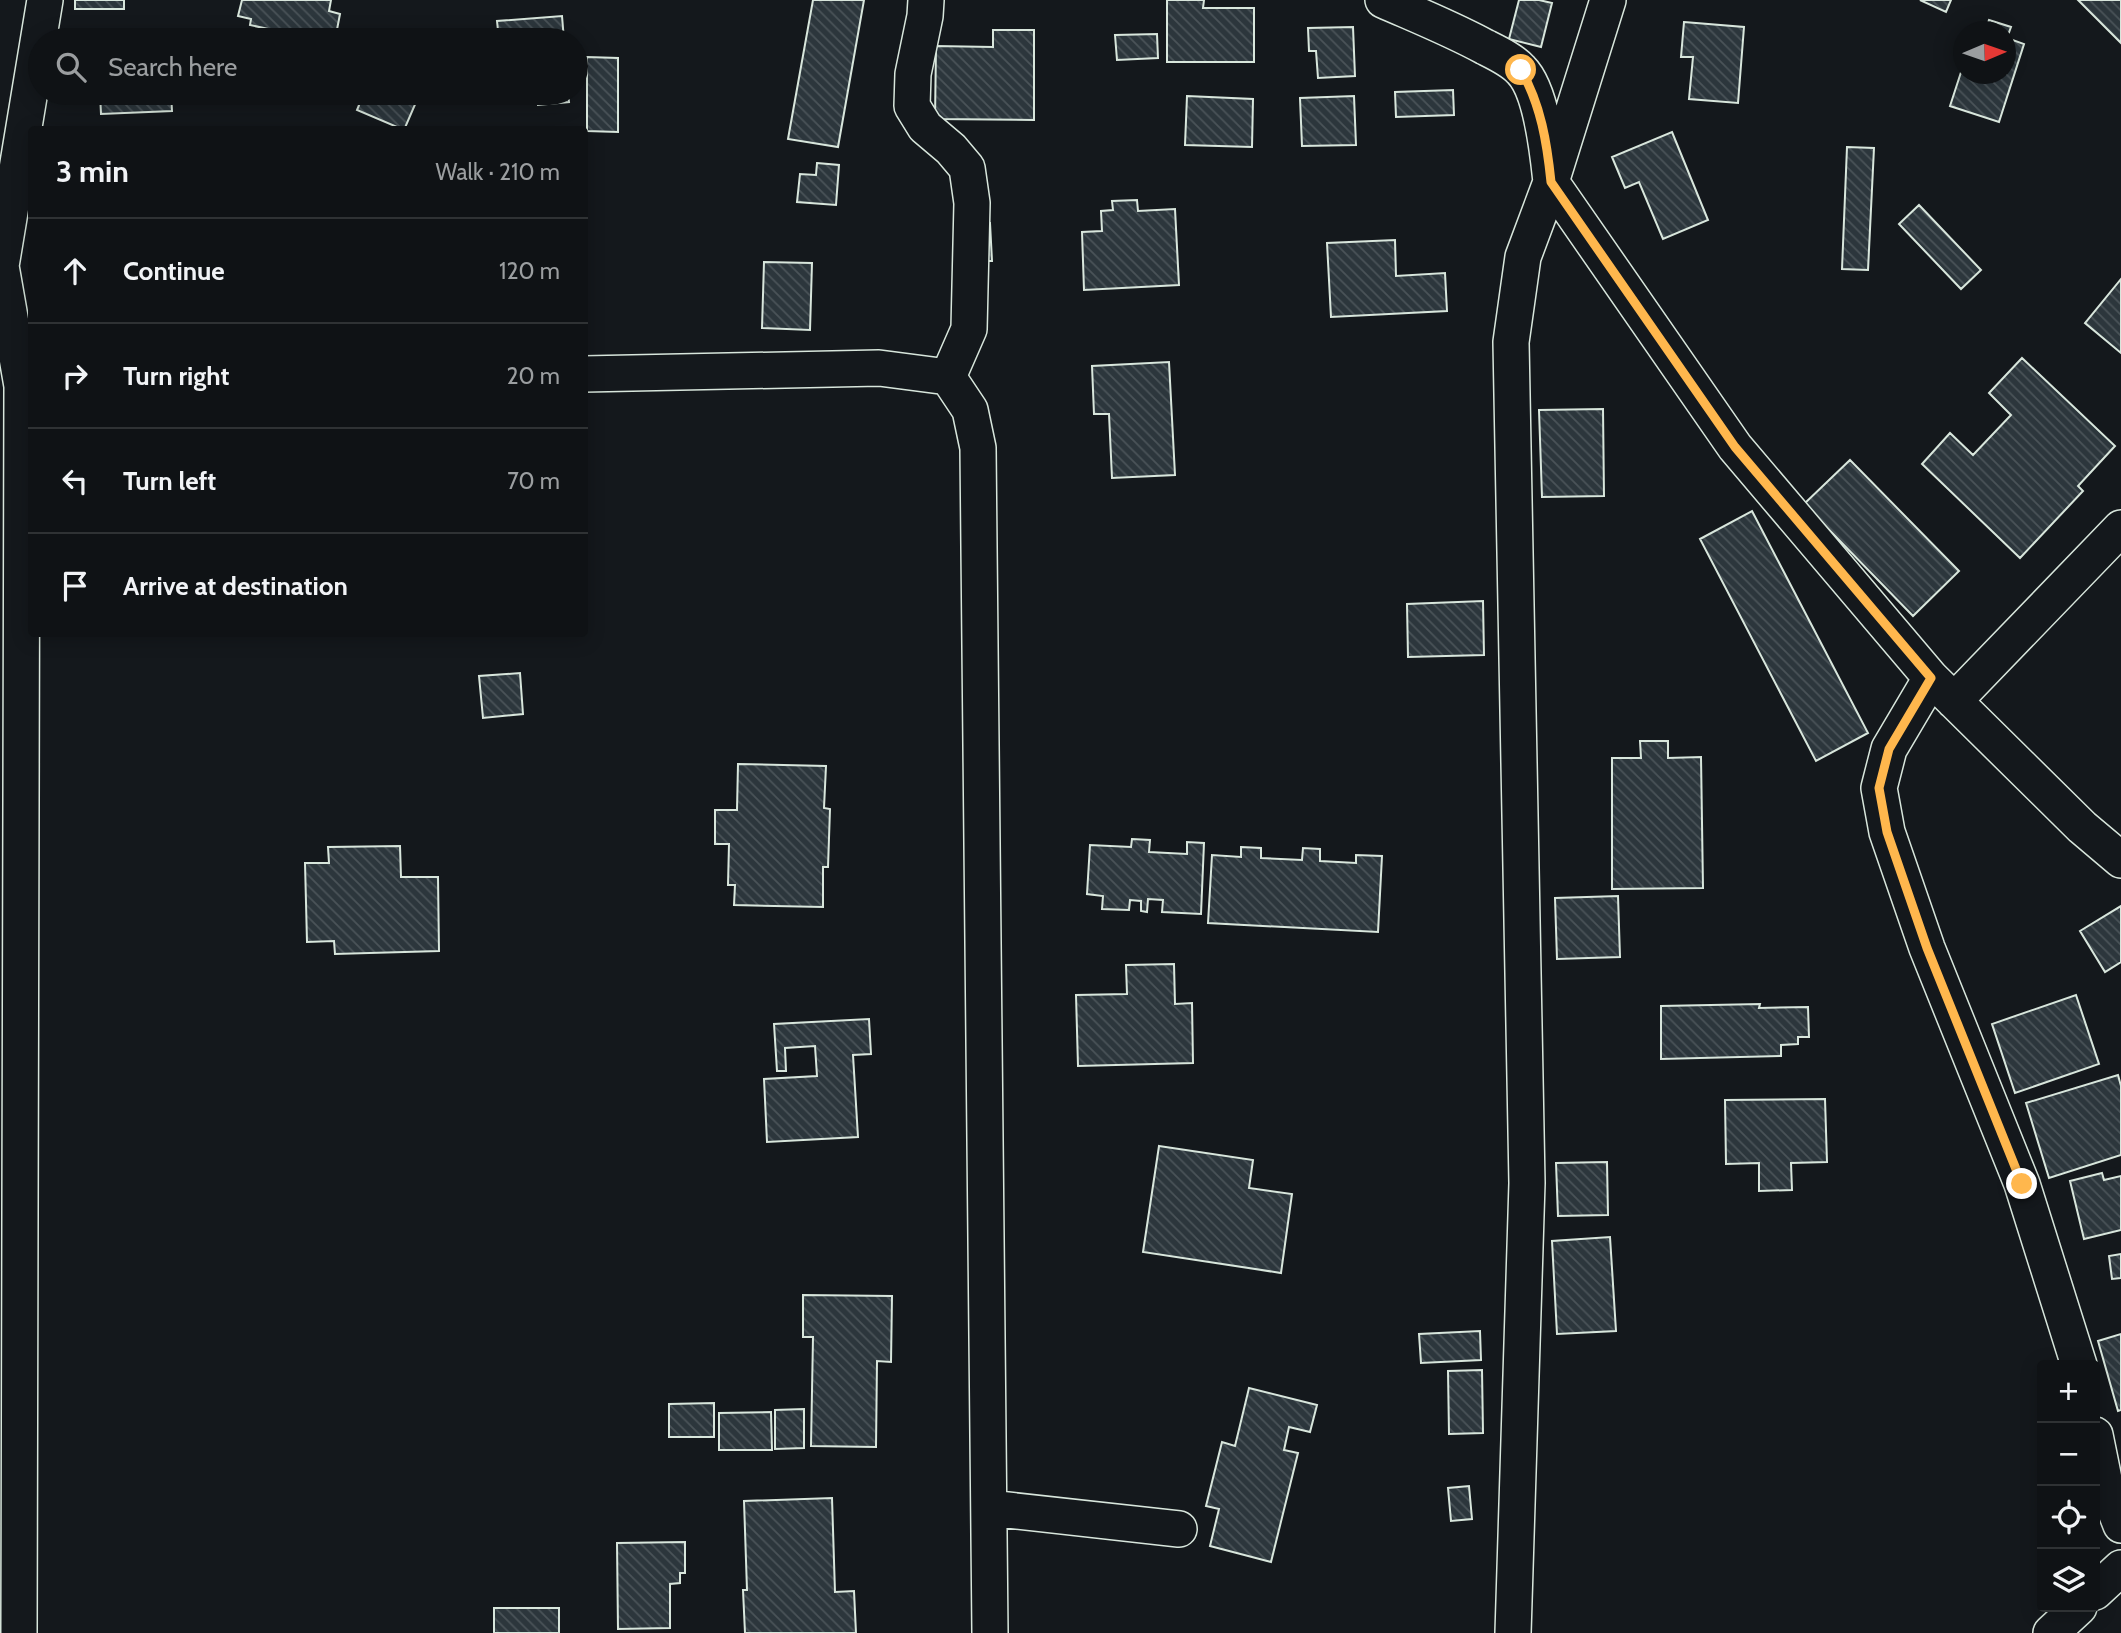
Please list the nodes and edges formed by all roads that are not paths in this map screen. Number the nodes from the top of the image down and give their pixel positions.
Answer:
1 (45, 0) edge
2 (926, 0) edge
3 (1383, 0) edge
4 (1608, 0) edge
5 (40, 28) edge
6 (28, 100) edge
7 (1551, 182) junction
8 (0, 266) edge
9 (588, 374) edge
10 (948, 377) junction
11 (18, 385) edge
12 (2121, 528) edge
13 (1943, 689) junction
14 (2121, 860) edge
15 (2077, 1360) edge
16 (2100, 1460) edge
17 (989, 1508) junction
18 (2121, 1525) edge
19 (1179, 1529) dead end
20 (2121, 1568) edge
21 (2100, 1587) edge
22 (2074, 1612) edge
23 (19, 1633) edge
24 (990, 1633) edge
25 (1513, 1633) edge
26 (2051, 1633) edge

1 - 5 street
2 - 10 street
3 - 7 street
4 - 7 street
6 - 8 street
7 - 13 street
7 - 25 street
8 - 11 street
9 - 10 street
10 - 17 street
11 - 23 street
12 - 13 street
13 - 14 street
13 - 15 street
16 - 18 street
17 - 19 street
17 - 24 street
20 - 21 street
22 - 26 street

